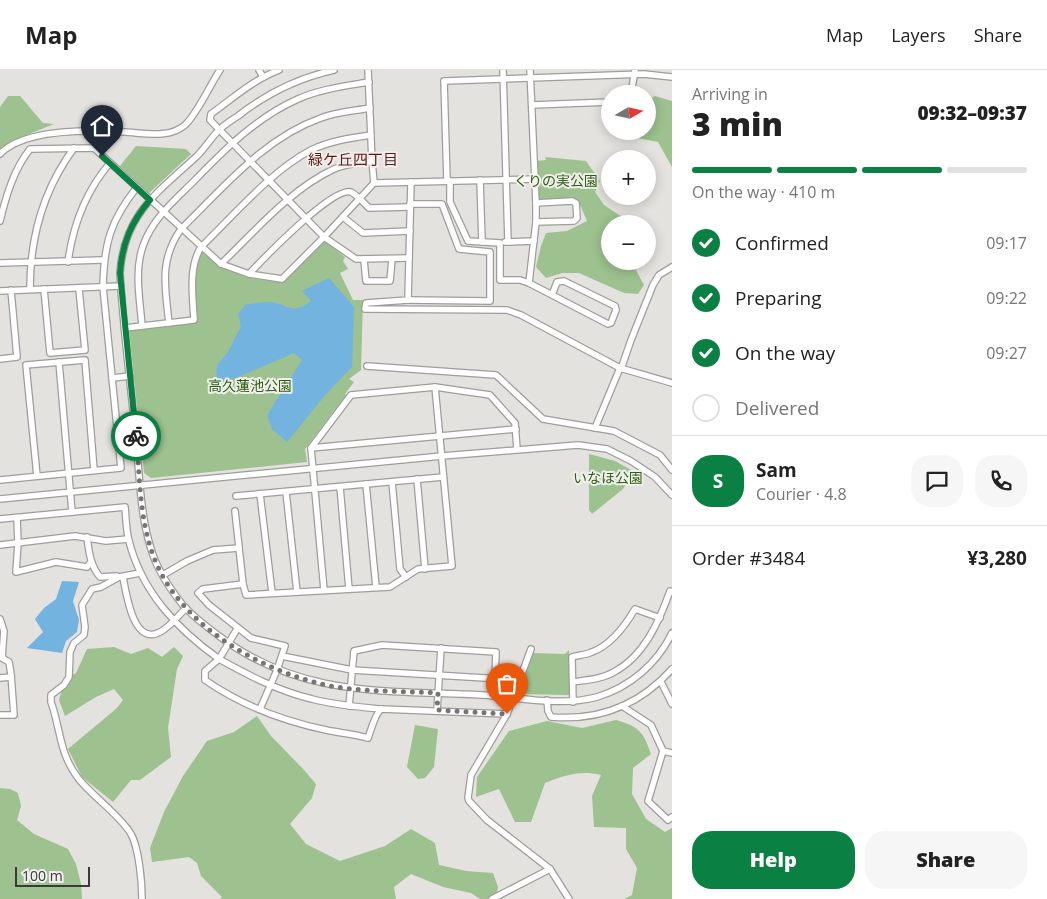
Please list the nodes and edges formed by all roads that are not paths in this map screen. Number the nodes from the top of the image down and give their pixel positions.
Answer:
1 (220, 70) edge
2 (259, 70) edge
3 (279, 70) edge
4 (334, 70) edge
5 (368, 70) edge
6 (504, 70) edge
7 (530, 70) edge
8 (635, 72) edge
9 (263, 77) junction
10 (672, 77) edge
11 (531, 78) junction
12 (504, 79) junction
13 (369, 82) junction
14 (633, 85) edge
15 (601, 102) edge
16 (532, 105) junction
17 (370, 108) junction
18 (220, 129) junction
19 (371, 135) junction
20 (233, 142) junction
21 (74, 148) junction
22 (0, 154) edge
23 (251, 161) junction
24 (372, 162) junction
25 (110, 163) junction
26 (536, 179) junction
27 (270, 180) junction
28 (480, 180) junction
29 (506, 180) junction
30 (448, 181) junction
31 (411, 182) junction
32 (374, 183) junction
33 (137, 187) junction
34 (359, 199) junction
35 (150, 200) junction
36 (288, 200) junction
37 (536, 203) junction
38 (410, 205) junction
39 (162, 212) junction
40 (343, 217) junction
41 (306, 218) junction
42 (0, 221) edge
43 (536, 222) junction
44 (181, 228) junction
45 (410, 231) junction
46 (324, 237) junction
47 (534, 241) junction
48 (482, 242) junction
49 (500, 242) junction
50 (508, 242) junction
51 (201, 247) junction
52 (409, 258) junction
53 (392, 259) junction
54 (104, 260) junction
55 (364, 260) junction
56 (30, 262) junction
57 (68, 262) junction
58 (0, 263) edge
59 (221, 264) junction
60 (672, 267) edge
61 (248, 274) junction
62 (529, 283) junction
63 (121, 286) junction
64 (103, 287) junction
65 (30, 289) junction
66 (44, 289) junction
67 (79, 289) junction
68 (0, 290) edge
69 (11, 290) junction
70 (552, 295) junction
71 (408, 300) junction
72 (169, 323) junction
73 (142, 326) junction
74 (125, 328) junction
75 (0, 359) edge
76 (59, 362) junction
77 (367, 366) dead end
78 (620, 368) junction
79 (130, 376) junction
80 (112, 378) junction
81 (672, 383) edge
82 (435, 387) junction
83 (595, 428) junction
84 (516, 429) junction
85 (440, 436) junction
86 (310, 448) junction
87 (517, 449) junction
88 (442, 456) junction
89 (312, 469) junction
90 (94, 470) junction
91 (672, 470) edge
92 (69, 473) junction
93 (37, 476) junction
94 (443, 477) junction
95 (417, 479) junction
96 (0, 480) edge
97 (392, 482) junction
98 (366, 484) junction
99 (141, 485) junction
100 (340, 487) junction
101 (314, 488) junction
102 (71, 492) junction
103 (286, 492) junction
104 (260, 494) junction
105 (672, 495) edge
106 (236, 496) dead end
107 (0, 499) edge
108 (235, 511) dead end
109 (72, 512) junction
110 (17, 518) junction
111 (0, 520) edge
112 (86, 537) junction
113 (128, 539) junction
114 (18, 543) junction
115 (0, 545) edge
116 (239, 548) junction
117 (91, 562) junction
118 (425, 569) junction
119 (140, 573) junction
120 (163, 575) junction
121 (121, 577) junction
122 (406, 578) junction
123 (243, 584) junction
124 (376, 587) junction
125 (350, 589) junction
126 (324, 590) junction
127 (297, 592) junction
128 (672, 592) edge
129 (272, 593) junction
130 (186, 608) junction
131 (660, 618) junction
132 (0, 619) edge
133 (173, 620) junction
134 (237, 628) junction
135 (672, 633) edge
136 (227, 643) junction
137 (1, 648) edge
138 (441, 648) junction
139 (531, 649) dead end
140 (282, 656) junction
141 (219, 659) junction
142 (672, 669) edge
143 (277, 670) junction
144 (352, 670) junction
145 (439, 675) junction
146 (11, 677) junction
147 (0, 678) edge
148 (495, 678) junction
149 (520, 680) junction
150 (573, 682) junction
151 (660, 682) junction
152 (269, 685) junction
153 (351, 689) junction
154 (438, 693) junction
155 (513, 697) junction
156 (547, 700) junction
157 (573, 702) junction
158 (672, 704) edge
159 (348, 706) junction
160 (622, 706) junction
161 (381, 709) junction
162 (260, 710) junction
163 (437, 710) junction
164 (507, 714) junction
165 (0, 716) edge
166 (664, 751) junction
167 (672, 753) edge
168 (672, 817) edge
169 (550, 869) junction
170 (142, 899) edge
171 (492, 899) edge
172 (569, 899) edge

1 - 22 street
2 - 9 street
3 - 9 street
4 - 18 street
5 - 13 street
6 - 12 street
7 - 11 street
8 - 10 street
8 - 11 street
8 - 14 street
9 - 18 street
11 - 12 street
11 - 16 street
12 - 29 street
12 - 30 street
13 - 17 street
13 - 20 street
15 - 16 street
16 - 26 street
17 - 19 street
17 - 23 street
18 - 20 street
18 - 35 street
19 - 24 street
19 - 27 street
20 - 23 street
20 - 39 street
21 - 25 street
21 - 42 street
21 - 56 street
23 - 27 street
23 - 44 street
24 - 32 street
24 - 36 street
25 - 33 street
25 - 57 street
26 - 29 street
26 - 37 street
27 - 36 street
27 - 51 street
28 - 29 street
28 - 30 street
28 - 48 street
29 - 50 street
30 - 31 street
30 - 48 street
31 - 32 street
31 - 38 street
32 - 34 street
33 - 35 street
33 - 54 street
34 - 38 street
34 - 40 street
34 - 41 street
35 - 39 street
35 - 63 street
36 - 41 street
36 - 59 street
37 - 43 street
37 - 43 street
38 - 45 street
38 - 71 street
39 - 44 street
39 - 73 street
40 - 45 street
40 - 46 street
41 - 46 street
41 - 61 street
43 - 47 street
44 - 51 street
44 - 72 street
45 - 52 street
46 - 55 street
46 - 61 street
47 - 50 street
47 - 62 street
48 - 49 street
49 - 50 street
49 - 62 street
51 - 59 street
51 - 72 street
52 - 53 street
52 - 71 street
53 - 55 street
53 - 55 street
54 - 57 street
54 - 64 street
56 - 57 street
56 - 58 street
56 - 65 street
59 - 61 street
60 - 78 street
62 - 70 street
63 - 64 street
63 - 74 street
64 - 67 street
64 - 80 street
65 - 66 street
65 - 69 street
66 - 67 street
66 - 67 street
68 - 69 street
69 - 75 street
70 - 70 street
71 - 78 street
72 - 73 street
73 - 74 street
74 - 79 street
76 - 90 street
76 - 92 street
76 - 93 street
77 - 83 street
78 - 81 street
78 - 83 street
79 - 80 street
79 - 99 street
80 - 90 street
82 - 84 street
82 - 85 street
82 - 86 street
83 - 91 street
84 - 85 street
84 - 87 street
85 - 86 street
85 - 88 street
86 - 89 street
87 - 88 street
87 - 105 street
88 - 89 street
88 - 94 street
89 - 99 street
89 - 101 street
90 - 92 street
92 - 93 street
92 - 102 street
93 - 96 street
94 - 95 street
94 - 118 street
95 - 97 street
95 - 118 street
97 - 98 street
97 - 122 street
98 - 100 street
98 - 124 street
99 - 102 street
99 - 120 street
100 - 101 street
100 - 125 street
101 - 103 street
101 - 126 street
102 - 107 street
102 - 109 street
103 - 104 street
103 - 127 street
104 - 106 street
104 - 129 street
108 - 116 street
109 - 110 street
109 - 113 street
110 - 111 street
110 - 114 street
112 - 113 street
112 - 114 street
112 - 117 street
113 - 119 street
114 - 115 street
114 - 117 street
116 - 120 street
116 - 123 street
117 - 121 street
118 - 122 street
119 - 121 street
119 - 133 street
120 - 130 street
121 - 133 street
121 - 170 street
122 - 124 street
123 - 129 street
123 - 134 street
124 - 125 street
125 - 126 street
126 - 127 street
127 - 129 street
128 - 131 street
130 - 133 street
130 - 136 street
131 - 150 street
131 - 150 street
132 - 137 street
133 - 141 street
134 - 136 street
134 - 140 street
135 - 157 street
136 - 141 street
136 - 143 street
137 - 146 street
138 - 144 street
138 - 145 street
138 - 148 street
139 - 149 street
140 - 143 street
140 - 144 street
141 - 152 street
141 - 162 street
142 - 151 street
143 - 152 street
143 - 153 street
144 - 145 street
144 - 153 street
145 - 148 street
145 - 154 street
146 - 147 street
146 - 165 street
148 - 149 street
149 - 155 street
150 - 157 street
151 - 158 street
151 - 160 street
152 - 159 street
152 - 162 street
153 - 154 street
153 - 159 street
154 - 155 street
154 - 163 street
155 - 156 street
155 - 164 street
156 - 157 street
156 - 160 street
159 - 161 street
160 - 166 street
161 - 162 street
161 - 163 street
163 - 164 street
164 - 169 street
166 - 167 street
166 - 168 street
169 - 171 street
169 - 172 street

